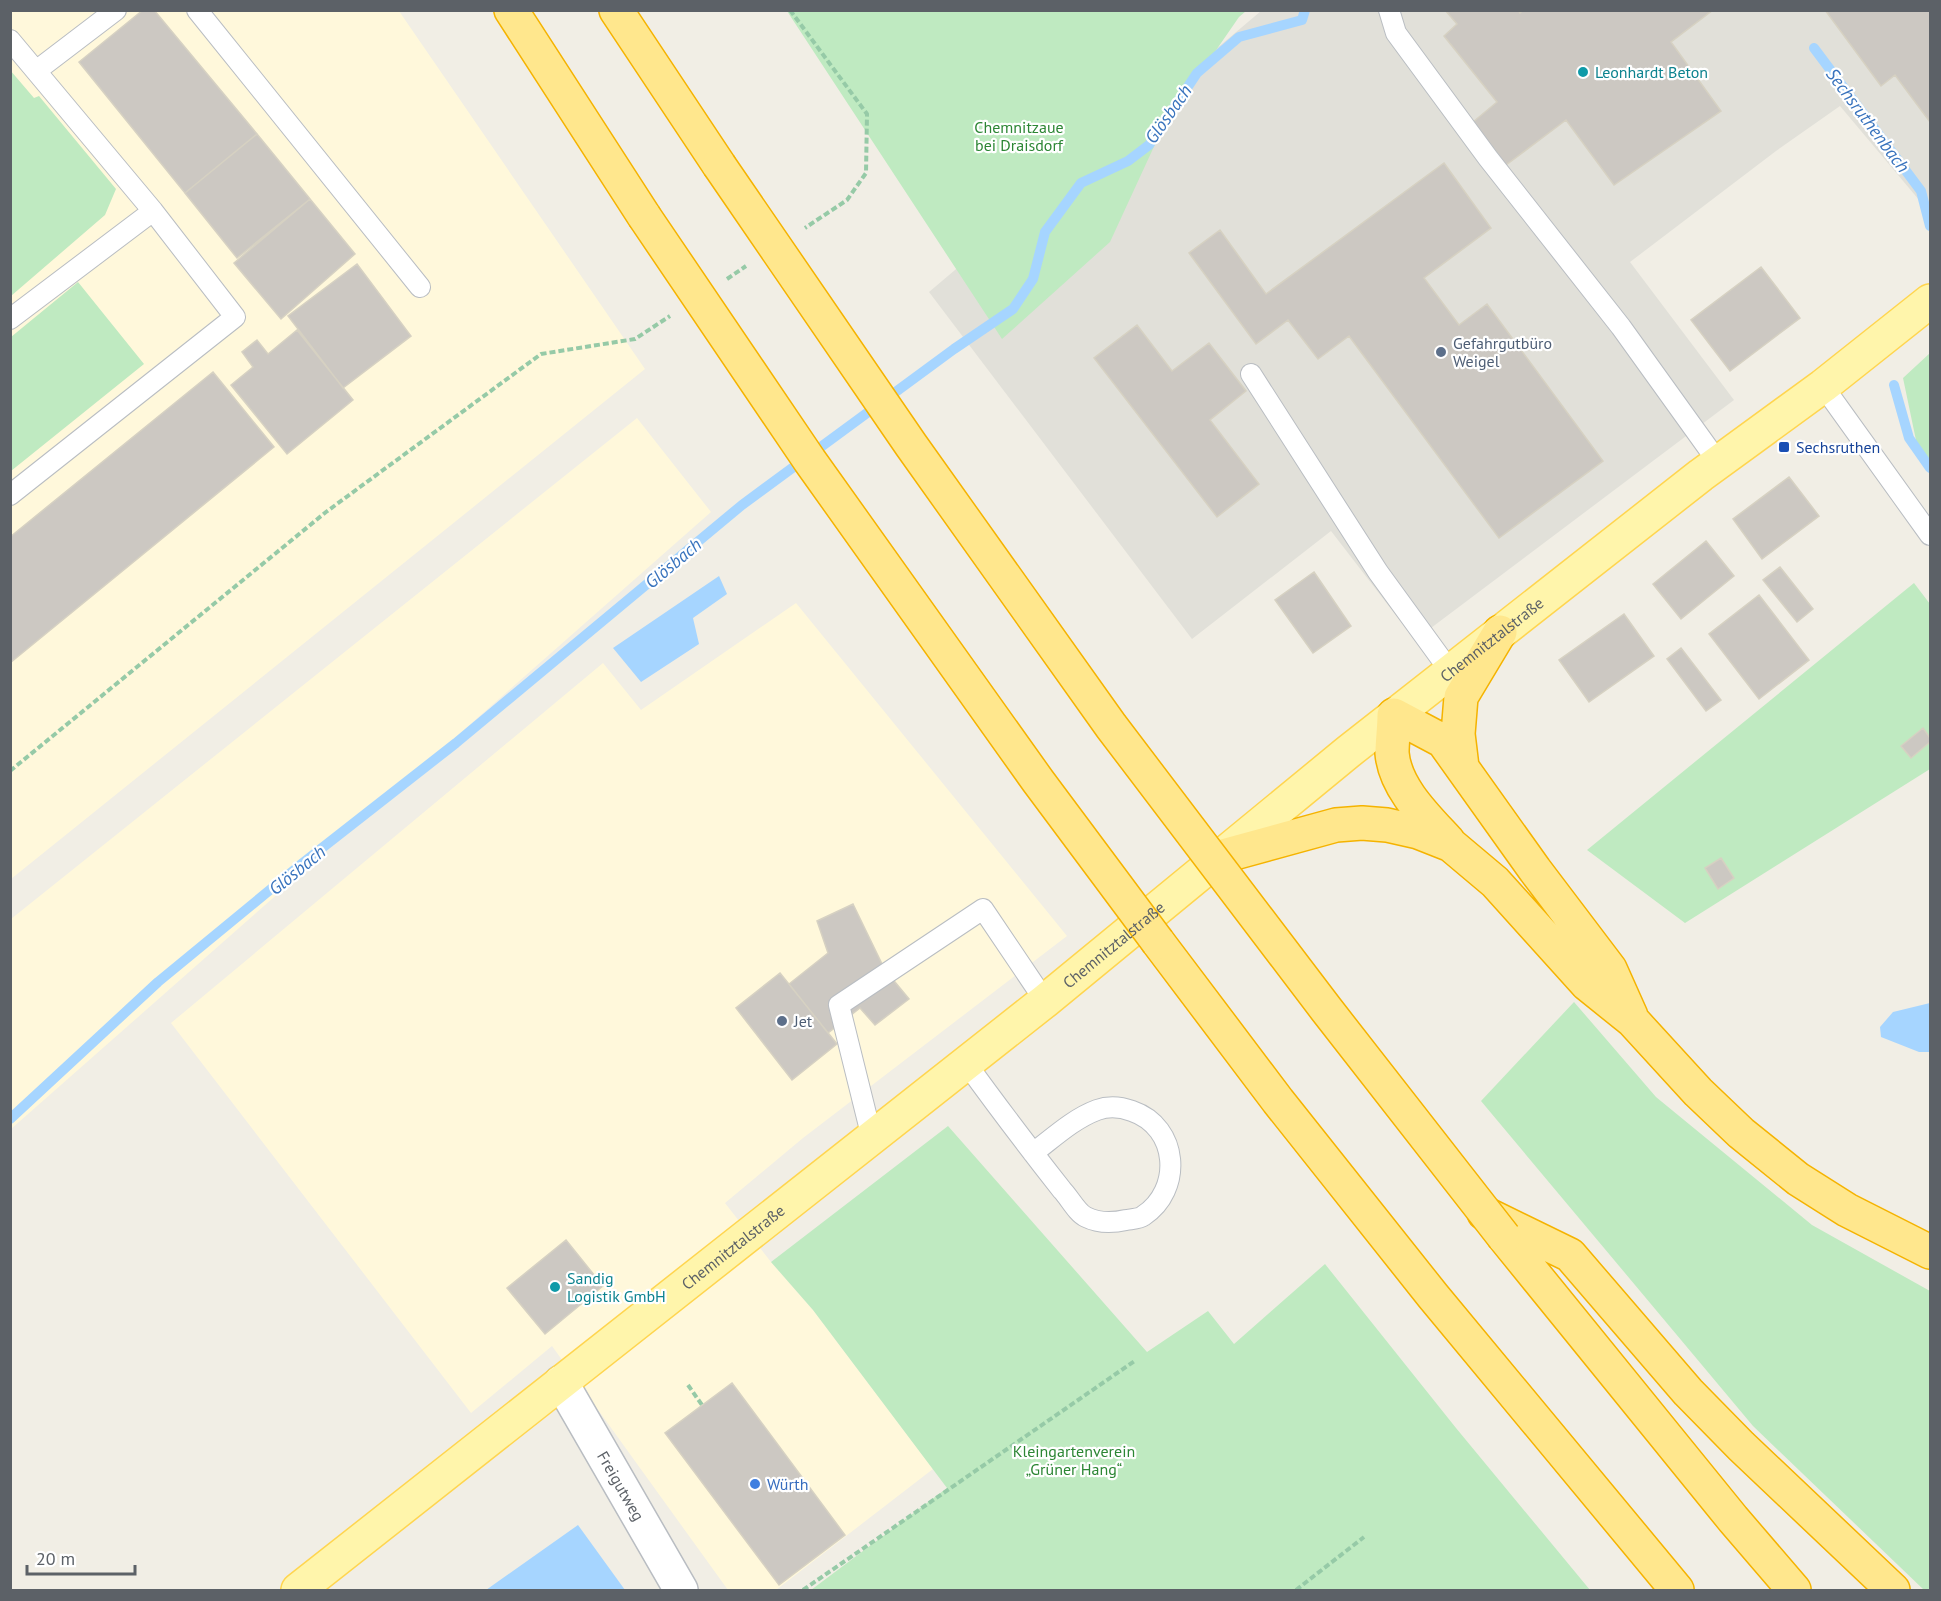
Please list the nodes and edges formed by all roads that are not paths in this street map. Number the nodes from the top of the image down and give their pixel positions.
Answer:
1 (116, 10) edge
2 (197, 10) edge
3 (511, 10) edge
4 (616, 10) edge
5 (1389, 10) edge
6 (10, 40) edge
7 (36, 71) junction
8 (153, 211) junction
9 (420, 287) dead end
10 (1930, 301) edge
11 (10, 319) edge
12 (1251, 374) dead end
13 (1823, 387) junction
14 (1718, 462) junction
15 (10, 495) edge
16 (1930, 535) edge
17 (1500, 632) junction
18 (1450, 671) junction
19 (1394, 715) junction
20 (1462, 767) junction
21 (1451, 845) junction
22 (1216, 858) junction
23 (1045, 1000) junction
24 (1633, 1021) junction
25 (966, 1063) junction
26 (872, 1138) junction
27 (1033, 1153) junction
28 (1501, 1226) junction
29 (1930, 1252) edge
30 (561, 1382) junction
31 (298, 1590) edge
32 (681, 1590) edge
33 (1677, 1590) edge
34 (1794, 1590) edge
35 (1893, 1590) edge

1 - 7 lane
2 - 9 lane
3 - 33 highway, bridge
4 - 28 highway, bridge
5 - 14 lane
6 - 7 lane
7 - 8 lane
8 - 11 lane
8 - 15 lane
10 - 13 main road, Chemnitztalstraße
12 - 18 lane
13 - 14 main road, Chemnitztalstraße
13 - 16 lane
14 - 17 main road, Chemnitztalstraße
17 - 18 main road, Chemnitztalstraße
17 - 20 highway
18 - 19 main road, Chemnitztalstraße
19 - 20 highway
19 - 21 highway
19 - 22 main road, Chemnitztalstraße
20 - 24 highway
21 - 22 highway
21 - 24 highway
22 - 23 main road, Chemnitztalstraße
23 - 25 main road, Chemnitztalstraße
23 - 26 lane
24 - 29 highway
25 - 26 main road, Chemnitztalstraße
25 - 27 lane
26 - 30 main road, Chemnitztalstraße
27 - 27 lane
28 - 34 highway
28 - 35 highway
30 - 31 main road, Chemnitztalstraße
30 - 32 street, Freigutweg

